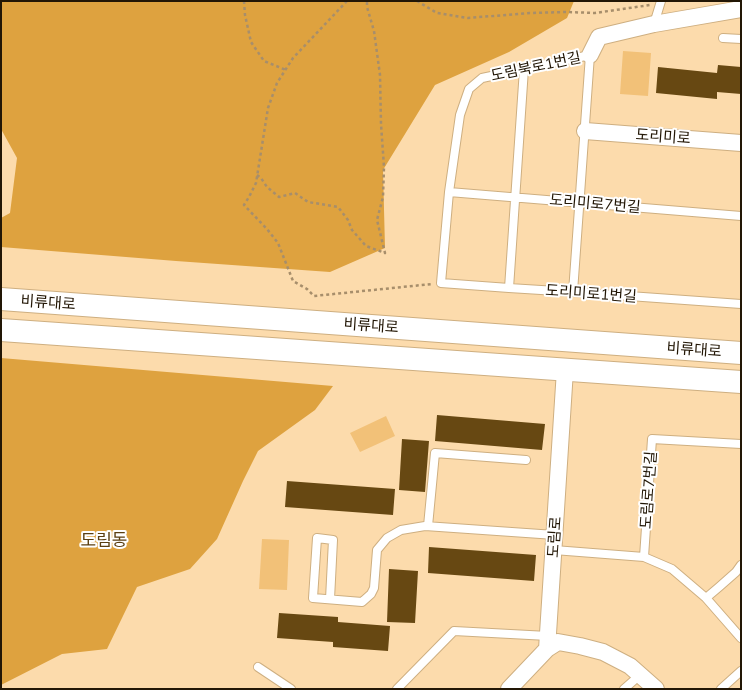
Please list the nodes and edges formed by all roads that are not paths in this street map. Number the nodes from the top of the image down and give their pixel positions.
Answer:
1 (660, 2) edge
2 (741, 9) edge
3 (654, 24) junction
4 (723, 38) dead end
5 (741, 39) edge
6 (590, 56) junction
7 (524, 69) junction
8 (585, 131) junction
9 (741, 143) edge
10 (449, 192) junction
11 (515, 198) junction
12 (580, 203) junction
13 (741, 216) edge
14 (509, 288) junction
15 (573, 292) junction
16 (1, 299) edge
17 (741, 304) edge
18 (1, 330) edge
19 (741, 353) edge
20 (566, 370) junction
21 (741, 382) edge
22 (741, 444) edge
23 (526, 460) dead end
24 (428, 526) junction
25 (555, 534) junction
26 (554, 550) junction
27 (644, 557) junction
28 (741, 565) edge
29 (706, 598) junction
30 (330, 599) junction
31 (741, 638) edge
32 (548, 643) junction
33 (258, 667) dead end
34 (741, 671) edge
35 (640, 674) junction
36 (291, 689) edge
37 (397, 689) edge
38 (509, 689) edge
39 (624, 689) edge
40 (656, 689) edge
41 (721, 689) edge

1 - 3 lane
2 - 3 street
3 - 6 street
4 - 5 lane
6 - 7 lane, 도림북로1번길
6 - 8 lane
7 - 10 lane, 도림북로1번길
7 - 11 lane
8 - 9 street, 도리미로
8 - 12 lane
10 - 11 lane, 도리미로7번길
10 - 14 lane, 도리미로1번길
11 - 12 lane, 도리미로7번길
11 - 14 lane
12 - 13 lane, 도리미로7번길
12 - 15 lane
14 - 15 lane, 도리미로1번길
15 - 17 lane, 도리미로1번길
16 - 19 main road, 비류대로
18 - 20 main road, 비류대로
20 - 21 main road, 비류대로
20 - 25 street, 도림로
22 - 27 lane, 도림로7번길
23 - 24 lane
24 - 25 lane
24 - 30 lane
25 - 26 street, 도림로
26 - 27 lane
26 - 32 street, 도림로
27 - 29 lane
28 - 29 lane
29 - 31 lane
30 - 30 lane
32 - 35 street
32 - 37 lane
32 - 38 street
33 - 36 lane
34 - 41 lane
35 - 39 lane
35 - 40 street

